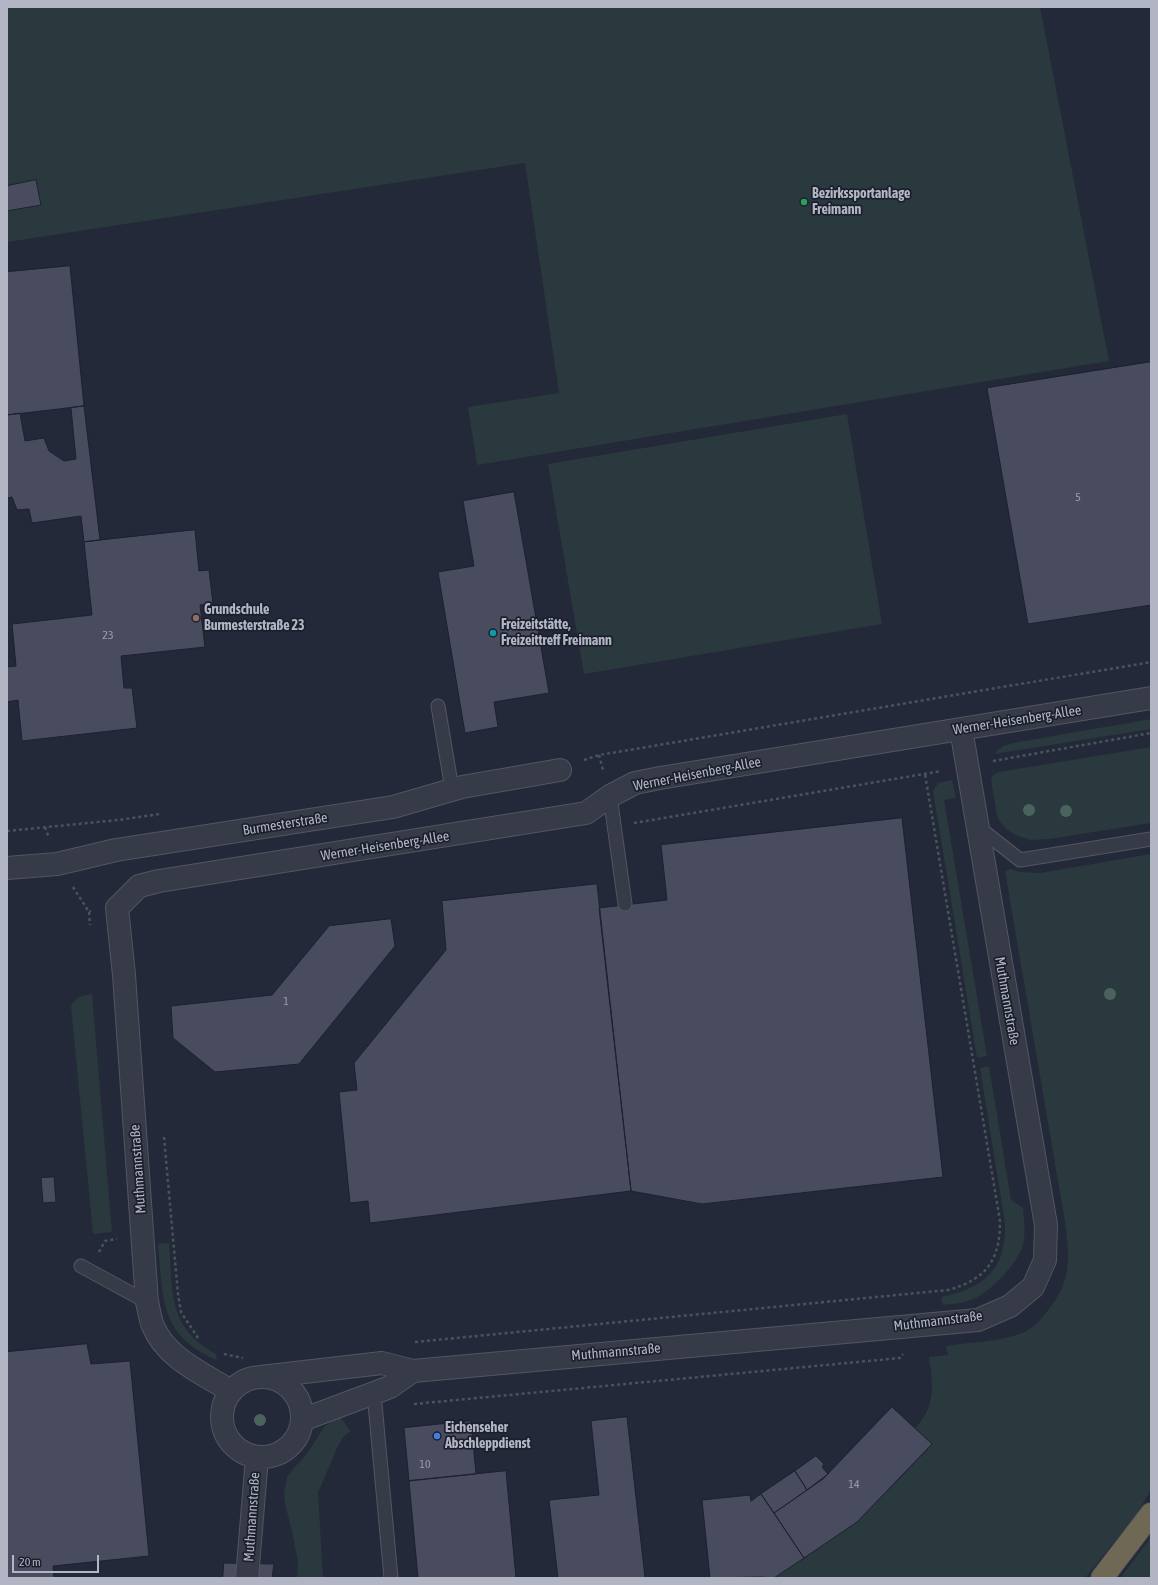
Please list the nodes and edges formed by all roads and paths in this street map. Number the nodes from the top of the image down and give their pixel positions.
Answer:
1 (1151, 662) edge
2 (1151, 698) edge
3 (438, 706) dead end
4 (961, 729) junction
5 (1151, 733) edge
6 (599, 755) dead end
7 (968, 765) junction
8 (560, 770) dead end
9 (925, 774) junction
10 (452, 789) junction
11 (610, 796) junction
12 (614, 826) junction
13 (978, 827) junction
14 (1151, 839) edge
15 (7, 868) edge
16 (625, 904) dead end
17 (117, 908) joint
18 (163, 1131) dead end
19 (142, 1236) junction
20 (85, 1268) joint
21 (147, 1302) junction
22 (923, 1324) junction
23 (200, 1340) dead end
24 (411, 1343) dead end
25 (218, 1351) dead end
26 (246, 1359) dead end
27 (413, 1371) junction
28 (261, 1377) junction
29 (231, 1391) junction
30 (376, 1402) junction
31 (302, 1420) junction
32 (257, 1457) junction
33 (1151, 1514) edge
34 (247, 1578) edge
35 (391, 1578) edge
36 (1102, 1578) edge

1 - 6 path
2 - 4 street, Werner-Heisenberg-Allee
3 - 10 lane
4 - 7 street, Muthmannstraße
4 - 11 street, Werner-Heisenberg-Allee
5 - 7 path
7 - 9 path
7 - 13 street, Muthmannstraße
8 - 10 street, Burmesterstraße
9 - 12 path
9 - 24 path
10 - 15 street, Burmesterstraße
11 - 12 lane
11 - 17 street, Werner-Heisenberg-Allee
12 - 16 lane
13 - 14 lane
13 - 22 street, Muthmannstraße
17 - 19 street, Muthmannstraße
18 - 23 path
19 - 20 path
19 - 21 street, Muthmannstraße
20 - 21 lane
21 - 29 street, Muthmannstraße
22 - 27 street, Muthmannstraße
22 - 30 path
25 - 26 path
27 - 28 street, Muthmannstraße
27 - 30 street, Muthmannstraße
28 - 29 street, Muthmannstraße
28 - 31 street
29 - 32 street, Muthmannstraße
30 - 31 street, Muthmannstraße
30 - 35 lane
31 - 32 street, Muthmannstraße
32 - 34 street, Muthmannstraße
33 - 36 highway

